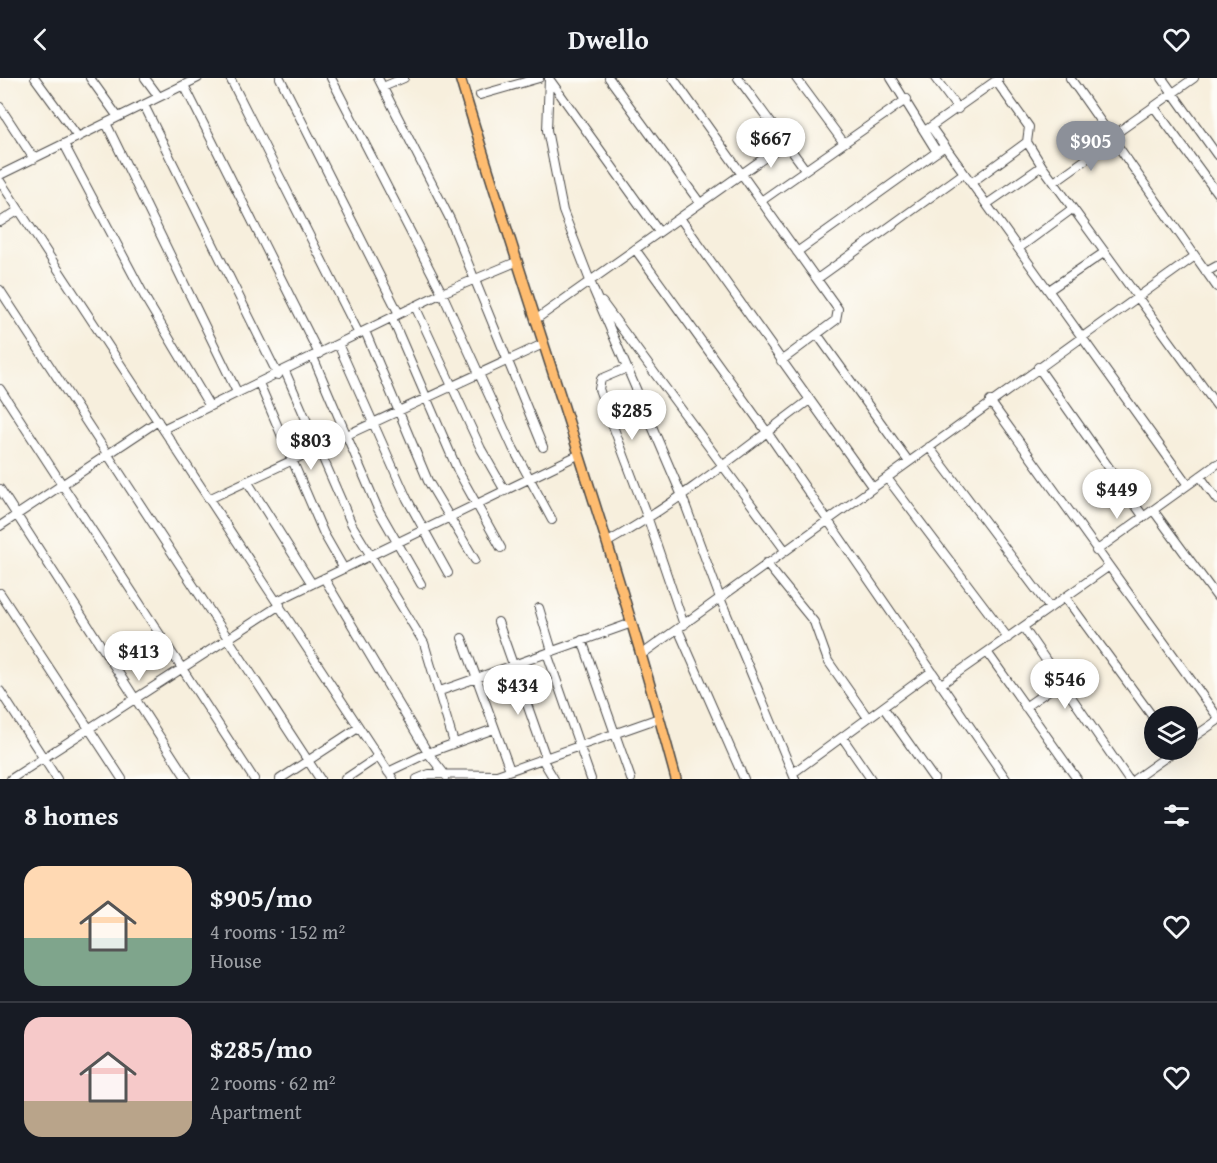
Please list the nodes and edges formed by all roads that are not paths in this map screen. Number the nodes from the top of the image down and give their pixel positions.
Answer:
1 (35, 78) edge
2 (90, 78) edge
3 (145, 78) edge
4 (198, 78) edge
5 (230, 78) edge
6 (280, 78) edge
7 (331, 78) edge
8 (378, 78) edge
9 (404, 78) edge
10 (460, 78) edge
11 (539, 78) edge
12 (609, 78) edge
13 (673, 78) edge
14 (738, 78) edge
15 (796, 78) edge
16 (891, 78) edge
17 (935, 78) edge
18 (984, 78) edge
19 (1070, 78) edge
20 (1162, 78) edge
21 (1194, 78) edge
22 (549, 79) edge
23 (995, 81) edge
24 (184, 85) junction
25 (383, 87) junction
26 (1173, 93) junction
27 (480, 95) dead end
28 (159, 97) junction
29 (907, 99) junction
30 (144, 105) junction
31 (1154, 106) junction
32 (0, 107) edge
33 (957, 109) junction
34 (118, 117) junction
35 (106, 123) junction
36 (929, 129) junction
37 (78, 137) junction
38 (1112, 138) junction
39 (1028, 142) junction
40 (844, 143) junction
41 (64, 144) junction
42 (784, 144) junction
43 (945, 146) junction
44 (937, 152) junction
45 (1217, 155) edge
46 (34, 159) junction
47 (1042, 166) junction
48 (805, 169) junction
49 (964, 172) junction
50 (742, 174) junction
51 (0, 175) edge
52 (0, 181) edge
53 (1054, 182) junction
54 (971, 183) junction
55 (1217, 194) edge
56 (761, 201) junction
57 (700, 203) junction
58 (987, 204) junction
59 (1072, 209) junction
60 (19, 210) junction
61 (680, 218) junction
62 (0, 222) edge
63 (659, 232) junction
64 (1018, 248) junction
65 (635, 249) junction
66 (797, 252) junction
67 (1105, 252) junction
68 (1195, 256) junction
69 (516, 262) junction
70 (1217, 266) edge
71 (1206, 272) junction
72 (476, 279) junction
73 (817, 279) junction
74 (589, 281) junction
75 (1217, 287) edge
76 (0, 290) edge
77 (1049, 290) junction
78 (594, 291) junction
79 (442, 293) junction
80 (1137, 296) junction
81 (415, 306) junction
82 (395, 316) junction
83 (535, 320) junction
84 (362, 333) junction
85 (817, 334) junction
86 (1082, 335) junction
87 (543, 344) junction
88 (338, 345) junction
89 (316, 356) junction
90 (507, 358) junction
91 (781, 361) junction
92 (1038, 367) junction
93 (627, 368) junction
94 (480, 372) junction
95 (281, 373) junction
96 (259, 383) junction
97 (453, 385) junction
98 (0, 389) edge
99 (237, 392) junction
100 (428, 397) junction
101 (808, 401) junction
102 (990, 401) junction
103 (208, 405) junction
104 (1217, 406) edge
105 (400, 410) junction
106 (373, 422) junction
107 (160, 425) junction
108 (766, 432) junction
109 (346, 435) junction
110 (543, 447) dead end
111 (929, 447) junction
112 (318, 448) junction
113 (108, 454) junction
114 (578, 455) junction
115 (292, 460) junction
116 (909, 462) junction
117 (724, 464) junction
118 (1217, 464) edge
119 (1200, 476) junction
120 (887, 478) junction
121 (529, 479) junction
122 (247, 481) junction
123 (1188, 485) junction
124 (63, 486) junction
125 (873, 488) junction
126 (0, 489) edge
127 (505, 491) junction
128 (682, 496) junction
129 (211, 498) junction
130 (1217, 500) edge
131 (477, 504) junction
132 (1153, 510) junction
133 (17, 515) junction
134 (1143, 516) junction
135 (450, 517) junction
136 (648, 519) junction
137 (552, 520) dead end
138 (826, 520) junction
139 (0, 526) edge
140 (423, 530) junction
141 (396, 543) junction
142 (608, 543) junction
143 (501, 548) dead end
144 (785, 550) junction
145 (1096, 551) junction
146 (372, 555) junction
147 (475, 560) dead end
148 (766, 563) junction
149 (1108, 567) junction
150 (344, 569) junction
151 (448, 573) dead end
152 (324, 578) junction
153 (312, 584) junction
154 (421, 584) dead end
155 (0, 593) edge
156 (1065, 597) junction
157 (1217, 597) edge
158 (720, 598) junction
159 (279, 603) junction
160 (539, 608) dead end
161 (1050, 608) junction
162 (498, 622) dead end
163 (632, 622) junction
164 (681, 627) junction
165 (1023, 627) junction
166 (229, 638) junction
167 (462, 638) dead end
168 (1008, 638) junction
169 (582, 640) junction
170 (550, 652) junction
171 (987, 652) junction
172 (641, 655) junction
173 (513, 665) junction
174 (183, 668) junction
175 (931, 672) junction
176 (477, 677) junction
177 (940, 685) junction
178 (1055, 686) dead end
179 (0, 691) edge
180 (441, 691) junction
181 (135, 699) junction
182 (1145, 706) edge
183 (883, 707) junction
184 (1025, 707) junction
185 (1217, 716) edge
186 (659, 718) junction
187 (868, 718) junction
188 (1217, 721) edge
189 (358, 728) junction
190 (90, 729) junction
191 (494, 729) junction
192 (615, 734) junction
193 (1198, 734) edge
194 (842, 737) junction
195 (454, 743) junction
196 (579, 746) junction
197 (428, 753) junction
198 (378, 757) junction
199 (44, 758) junction
200 (544, 759) junction
201 (1162, 760) edge
202 (308, 761) junction
203 (510, 770) junction
204 (390, 776) edge
205 (446, 776) junction
206 (794, 776) edge
207 (498, 777) edge
208 (11, 779) edge
209 (57, 779) edge
210 (122, 779) edge
211 (187, 779) edge
212 (254, 779) edge
213 (280, 779) edge
214 (320, 779) edge
215 (345, 779) edge
216 (417, 779) edge
217 (554, 779) edge
218 (591, 779) edge
219 (631, 779) edge
220 (676, 779) edge
221 (744, 779) edge
222 (871, 779) edge
223 (934, 779) edge
224 (1006, 779) edge
225 (1077, 779) edge
226 (1128, 779) edge
227 (1134, 779) edge

1 - 37 street
2 - 34 street
3 - 28 street
4 - 24 street
5 - 84 street
6 - 82 street
7 - 79 street
8 - 25 street
9 - 25 street
10 - 69 main road
11 - 27 street
12 - 57 street
13 - 50 street
14 - 42 street
15 - 40 street
16 - 29 street
17 - 33 street
18 - 23 street
19 - 38 street
20 - 26 street
21 - 26 street
22 - 63 street
22 - 74 street
23 - 33 street
23 - 39 street
24 - 28 street
24 - 89 street
25 - 72 street
26 - 31 street
26 - 45 street
28 - 30 street
29 - 36 street
29 - 40 street
30 - 34 street
30 - 95 street
31 - 38 street
31 - 55 street
32 - 46 street
33 - 36 street
34 - 35 street
35 - 37 street
35 - 99 street
36 - 43 street
36 - 44 street
37 - 41 street
38 - 53 street
38 - 68 street
39 - 47 street
39 - 54 street
40 - 48 street
41 - 46 street
41 - 103 street
42 - 48 street
42 - 50 street
43 - 44 street
43 - 49 street
44 - 66 street
46 - 51 street
47 - 53 street
47 - 58 street
48 - 56 street
49 - 54 street
49 - 73 street
50 - 56 street
50 - 57 street
52 - 60 street
53 - 59 street
54 - 58 street
56 - 66 street
57 - 61 street
58 - 64 street
59 - 64 street
59 - 67 street
60 - 62 street
60 - 107 street
61 - 63 street
61 - 91 street
63 - 65 street
64 - 77 street
65 - 74 street
65 - 108 street
66 - 73 street
67 - 77 street
67 - 80 street
68 - 71 street
68 - 80 street
69 - 72 street
69 - 83 main road
70 - 71 street
71 - 75 street
72 - 79 street
72 - 90 street
73 - 85 street
74 - 78 street
74 - 83 street
76 - 113 street
77 - 86 street
78 - 93 street
78 - 117 street
79 - 81 street
79 - 94 street
80 - 86 street
80 - 104 street
81 - 82 street
81 - 97 street
82 - 84 street
82 - 100 street
83 - 87 main road
84 - 88 street
84 - 105 street
85 - 91 street
85 - 116 street
86 - 92 street
86 - 123 street
87 - 90 street
87 - 114 main road
88 - 89 street
88 - 106 street
89 - 95 street
89 - 109 street
90 - 94 street
90 - 110 street
91 - 101 street
92 - 102 street
92 - 134 street
93 - 128 street
93 - 136 street
94 - 97 street
94 - 121 street
95 - 96 street
95 - 112 street
96 - 99 street
96 - 115 street
97 - 100 street
97 - 127 street
98 - 124 street
99 - 103 street
100 - 105 street
100 - 131 street
101 - 108 street
101 - 125 street
102 - 111 street
102 - 145 street
103 - 107 street
105 - 106 street
105 - 135 street
106 - 109 street
106 - 140 street
107 - 113 street
107 - 129 street
108 - 117 street
108 - 138 street
109 - 112 street
109 - 141 street
111 - 116 street
111 - 161 street
112 - 115 street
112 - 146 street
113 - 124 street
113 - 166 street
114 - 121 street
114 - 142 main road
115 - 122 street
115 - 150 street
116 - 120 street
117 - 128 street
117 - 144 street
118 - 119 street
119 - 123 street
119 - 130 street
120 - 125 street
120 - 168 street
121 - 127 street
121 - 137 street
122 - 129 street
122 - 153 street
123 - 132 street
124 - 133 street
124 - 174 street
125 - 138 street
126 - 133 street
127 - 131 street
128 - 136 street
128 - 158 street
129 - 159 street
131 - 135 street
131 - 143 street
132 - 134 street
132 - 157 street
133 - 139 street
133 - 181 street
134 - 145 street
135 - 140 street
135 - 147 street
136 - 142 street
136 - 164 street
138 - 144 street
138 - 175 street
140 - 141 street
140 - 151 street
141 - 146 street
141 - 154 street
142 - 163 main road
144 - 148 street
145 - 149 street
146 - 150 street
146 - 180 street
148 - 158 street
148 - 187 street
149 - 156 street
149 - 185 street
150 - 152 street
152 - 153 street
152 - 197 street
153 - 159 street
155 - 190 street
156 - 161 street
156 - 182 street
158 - 164 street
158 - 206 street
159 - 166 street
159 - 189 street
160 - 170 street
161 - 165 street
162 - 173 street
163 - 169 street
163 - 172 main road
164 - 172 street
164 - 221 street
165 - 168 street
165 - 226 street
166 - 174 street
166 - 202 street
167 - 176 street
168 - 171 street
169 - 170 street
169 - 192 street
170 - 173 street
170 - 196 street
171 - 177 street
171 - 184 street
172 - 186 main road
173 - 176 street
173 - 200 street
174 - 181 street
174 - 212 street
175 - 177 street
175 - 183 street
176 - 180 street
176 - 191 street
177 - 224 street
178 - 184 street
179 - 199 street
180 - 195 street
181 - 190 street
181 - 211 street
183 - 187 street
183 - 223 street
184 - 225 street
186 - 192 street
186 - 220 main road
187 - 194 street
188 - 193 street
189 - 198 street
189 - 202 street
190 - 199 street
190 - 210 street
191 - 195 street
191 - 203 street
192 - 196 street
192 - 219 street
194 - 206 street
194 - 222 street
195 - 197 street
196 - 200 street
196 - 218 street
197 - 204 street
197 - 205 street
198 - 204 street
198 - 215 street
199 - 208 street
199 - 209 street
200 - 203 street
200 - 217 street
201 - 227 street
202 - 213 street
202 - 214 street
203 - 207 street
205 - 207 street
205 - 216 street

